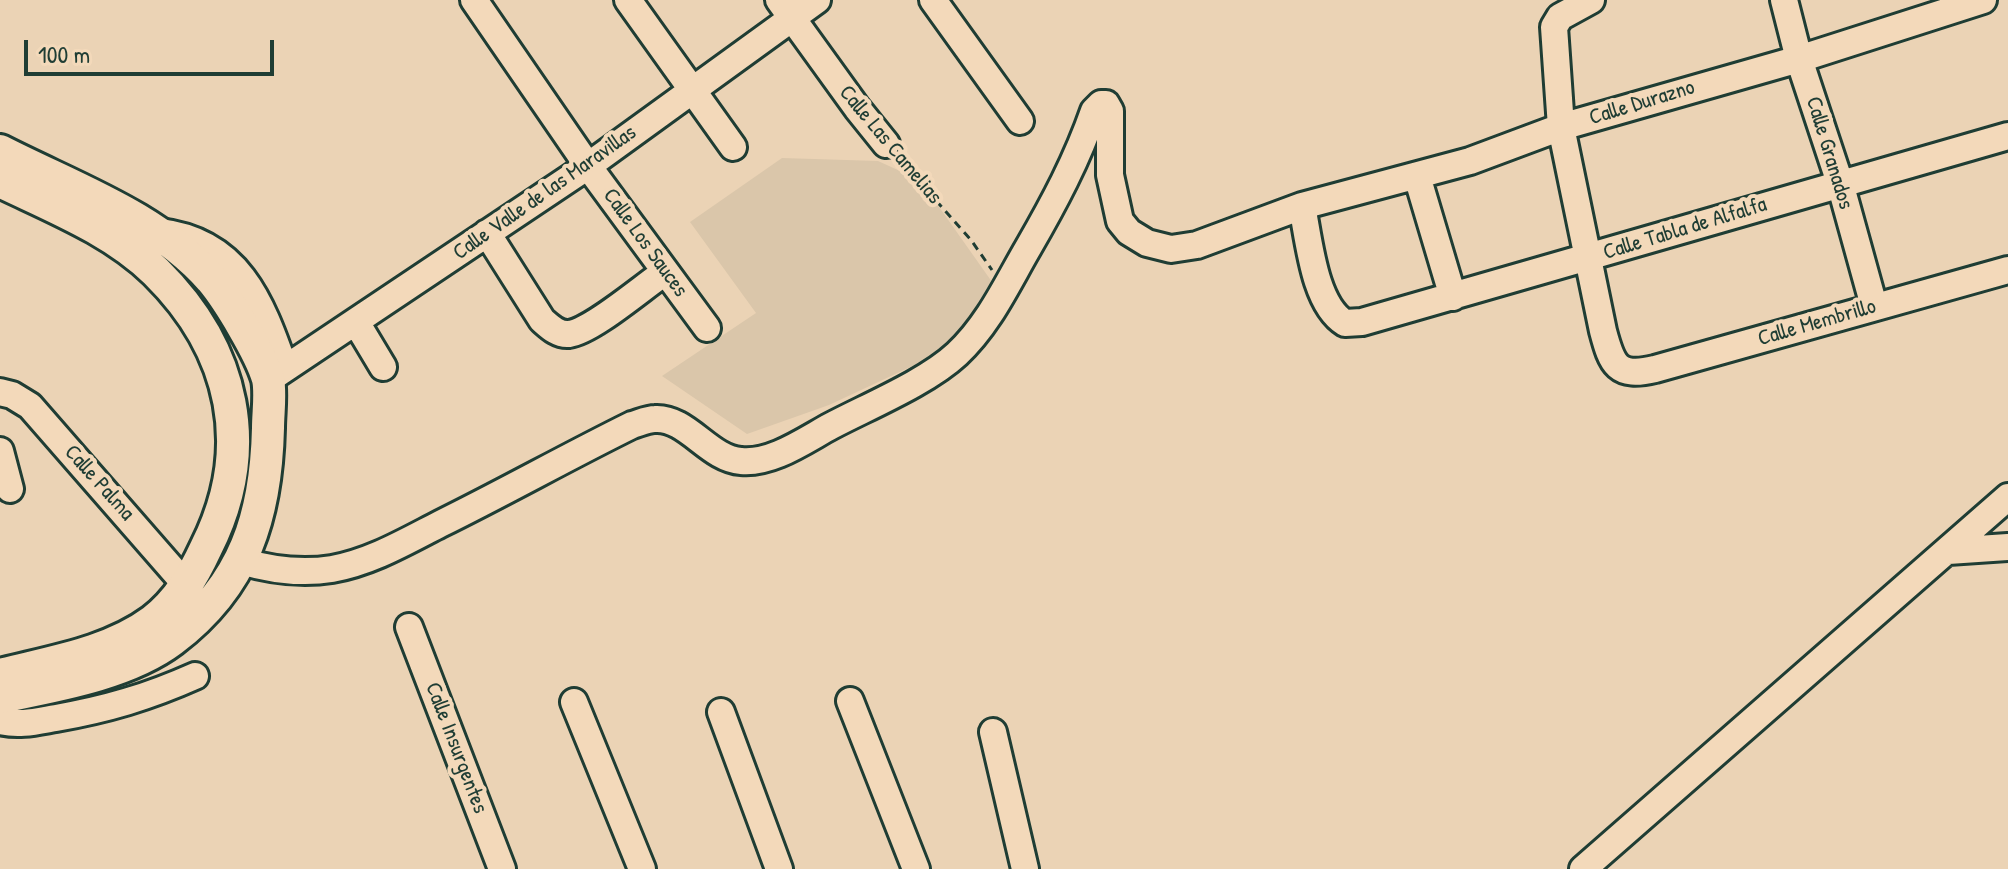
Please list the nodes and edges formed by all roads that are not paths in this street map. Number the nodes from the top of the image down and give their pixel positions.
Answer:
1 (474, 0) edge
2 (628, 0) edge
3 (817, 0) edge
4 (933, 0) edge
5 (1591, 0) edge
6 (1784, 0) edge
7 (1983, 0) edge
8 (785, 9) edge
9 (1799, 59) junction
10 (691, 90) junction
11 (1020, 121) dead end
12 (1561, 127) junction
13 (2008, 136) edge
14 (886, 144) road end
15 (733, 147) dead end
16 (0, 151) edge
17 (588, 166) junction
18 (1417, 176) junction
19 (0, 181) edge
20 (1840, 183) junction
21 (1302, 206) junction
22 (487, 233) junction
23 (118, 240) junction
24 (1587, 258) junction
25 (2008, 270) edge
26 (665, 272) junction
27 (1453, 297) junction
28 (1874, 306) junction
29 (356, 322) junction
30 (707, 328) dead end
31 (383, 367) dead end
32 (276, 374) junction
33 (0, 392) edge
34 (0, 451) edge
35 (10, 489) dead end
36 (2008, 497) edge
37 (2008, 547) edge
38 (1948, 551) junction
39 (241, 561) junction
40 (187, 586) junction
41 (409, 627) dead end
42 (0, 675) edge
43 (195, 676) dead end
44 (0, 697) edge
45 (850, 701) dead end
46 (574, 702) dead end
47 (721, 712) dead end
48 (0, 721) edge
49 (993, 732) dead end
50 (1591, 862) edge
51 (502, 869) edge
52 (642, 869) edge
53 (779, 869) edge
54 (916, 869) edge
55 (1025, 869) edge

1 - 17 street, Calle Los Sauces
2 - 10 street
3 - 8 street, Calle Valle de las Maravillas
4 - 11 street
5 - 12 street
6 - 9 street, Calle Granados
7 - 9 street, Calle Durazno
8 - 10 street, Calle Valle de las Maravillas
8 - 14 street, Calle Las Camelias
9 - 12 street, Calle Durazno
9 - 20 street, Calle Granados
10 - 15 street
10 - 17 street, Calle Valle de las Maravillas
12 - 18 street, Calle Durazno
12 - 24 street
13 - 20 street, Calle Tabla de Alfalfa
16 - 32 main road
17 - 22 street, Calle Valle de las Maravillas
17 - 26 street, Calle Los Sauces
18 - 21 street, Calle Durazno
18 - 27 street
19 - 23 main road
20 - 24 street, Calle Tabla de Alfalfa
20 - 28 street, Calle Granados
21 - 27 street, Calle Tabla de Alfalfa
21 - 39 street, Calle Durazno
22 - 26 street
22 - 29 street, Calle Valle de las Maravillas
23 - 32 main road
23 - 40 main road
24 - 27 street, Calle Tabla de Alfalfa
24 - 28 street, Calle Membrillo
25 - 28 street, Calle Membrillo
26 - 30 street, Calle Los Sauces
29 - 31 street
29 - 32 street, Calle Valle de las Maravillas
32 - 39 main road
32 - 40 main road
33 - 40 street, Calle Palma
34 - 35 street
36 - 38 street
37 - 38 street
38 - 50 street
39 - 44 main road
40 - 42 main road
41 - 51 street, Calle Insurgentes
43 - 48 street
45 - 54 street
46 - 52 street
47 - 53 street
49 - 55 street

